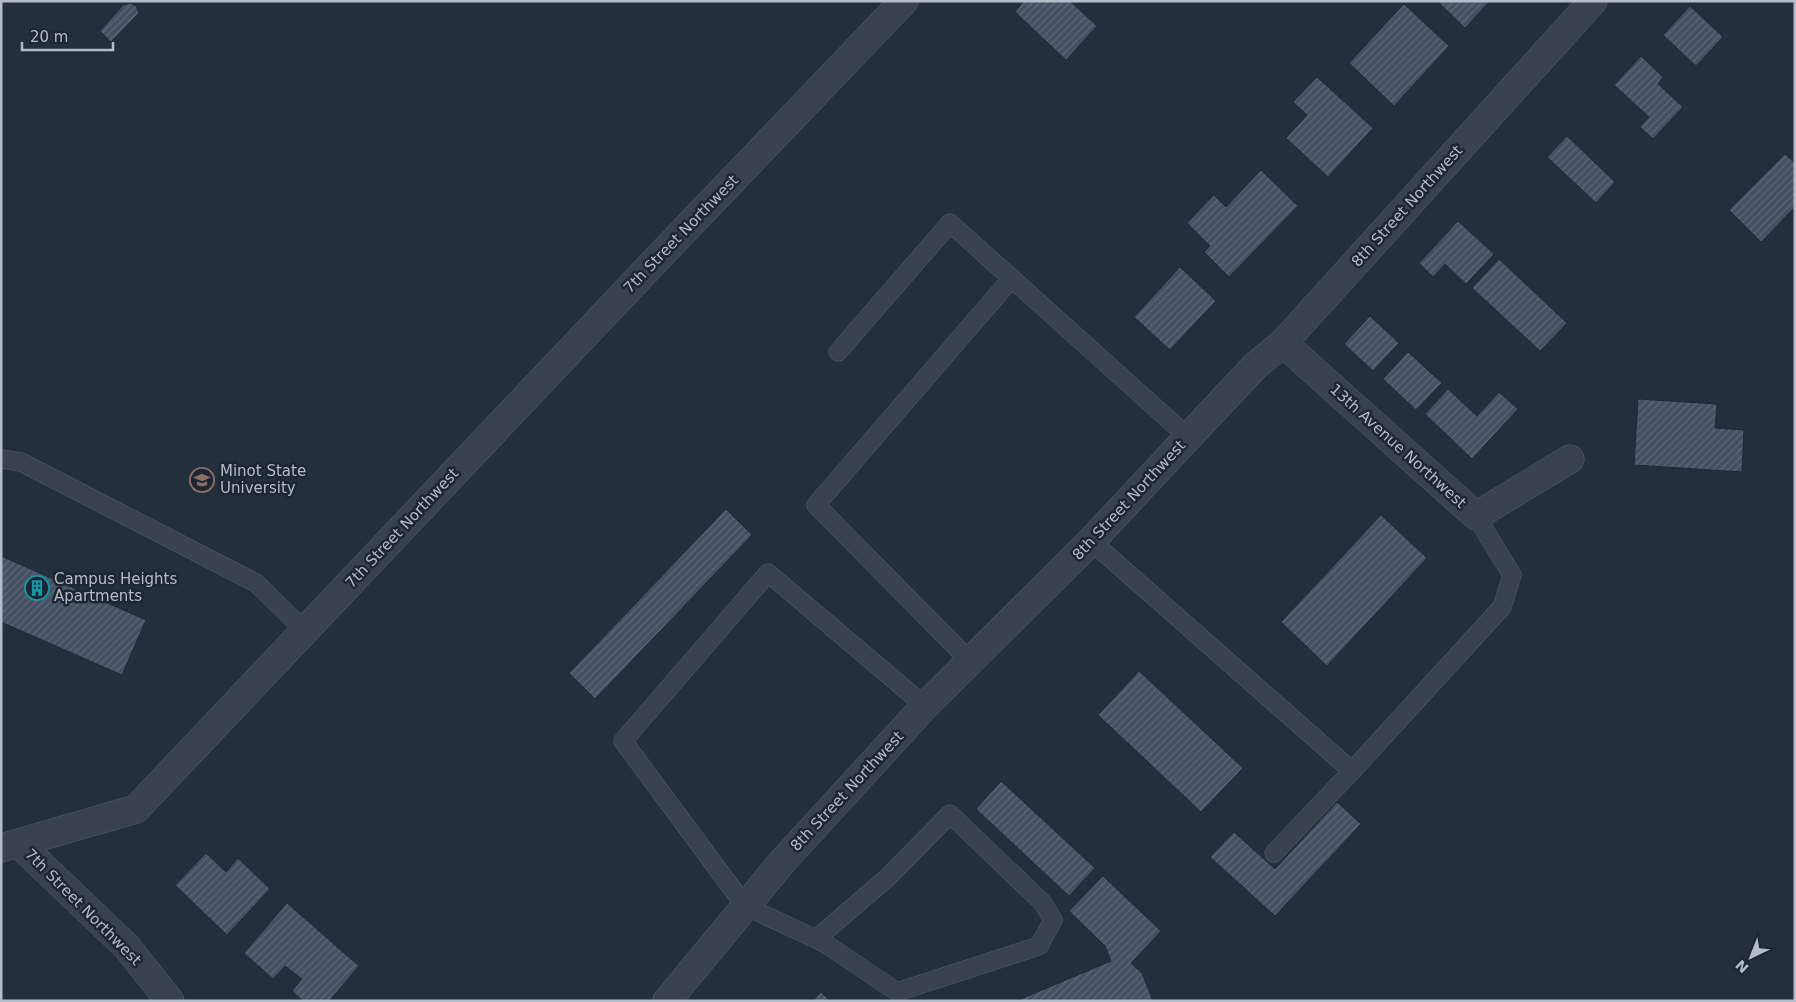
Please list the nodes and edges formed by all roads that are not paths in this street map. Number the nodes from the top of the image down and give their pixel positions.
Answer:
1 (904, 1) edge
2 (1593, 1) edge
3 (1012, 278) junction
4 (1283, 343) junction
5 (838, 352) dead end
6 (1188, 437) junction
7 (1, 459) edge
8 (1570, 459) dead end
9 (1476, 516) junction
10 (1091, 541) junction
11 (305, 631) junction
12 (970, 661) junction
13 (925, 706) junction
14 (1352, 772) junction
15 (10, 846) edge
16 (1274, 853) dead end
17 (745, 906) junction
18 (816, 939) junction
19 (170, 1001) edge
20 (667, 1001) edge

1 - 11 street, 7th Street Northwest
2 - 4 street, 8th Street Northwest
3 - 5 lane
3 - 6 lane
3 - 12 lane
4 - 6 street, 8th Street Northwest
4 - 9 street, 13th Avenue Northwest
6 - 10 street, 8th Street Northwest
7 - 11 lane
8 - 9 street, 13th Avenue Northwest
9 - 14 lane
10 - 12 street, 8th Street Northwest
10 - 14 lane
11 - 15 street, 7th Street Northwest
12 - 13 street, 8th Street Northwest
13 - 17 street, 8th Street Northwest
13 - 17 lane
14 - 16 lane
15 - 19 street, 7th Street Northwest
17 - 18 lane
17 - 20 street, 8th Street Northwest
18 - 18 lane

